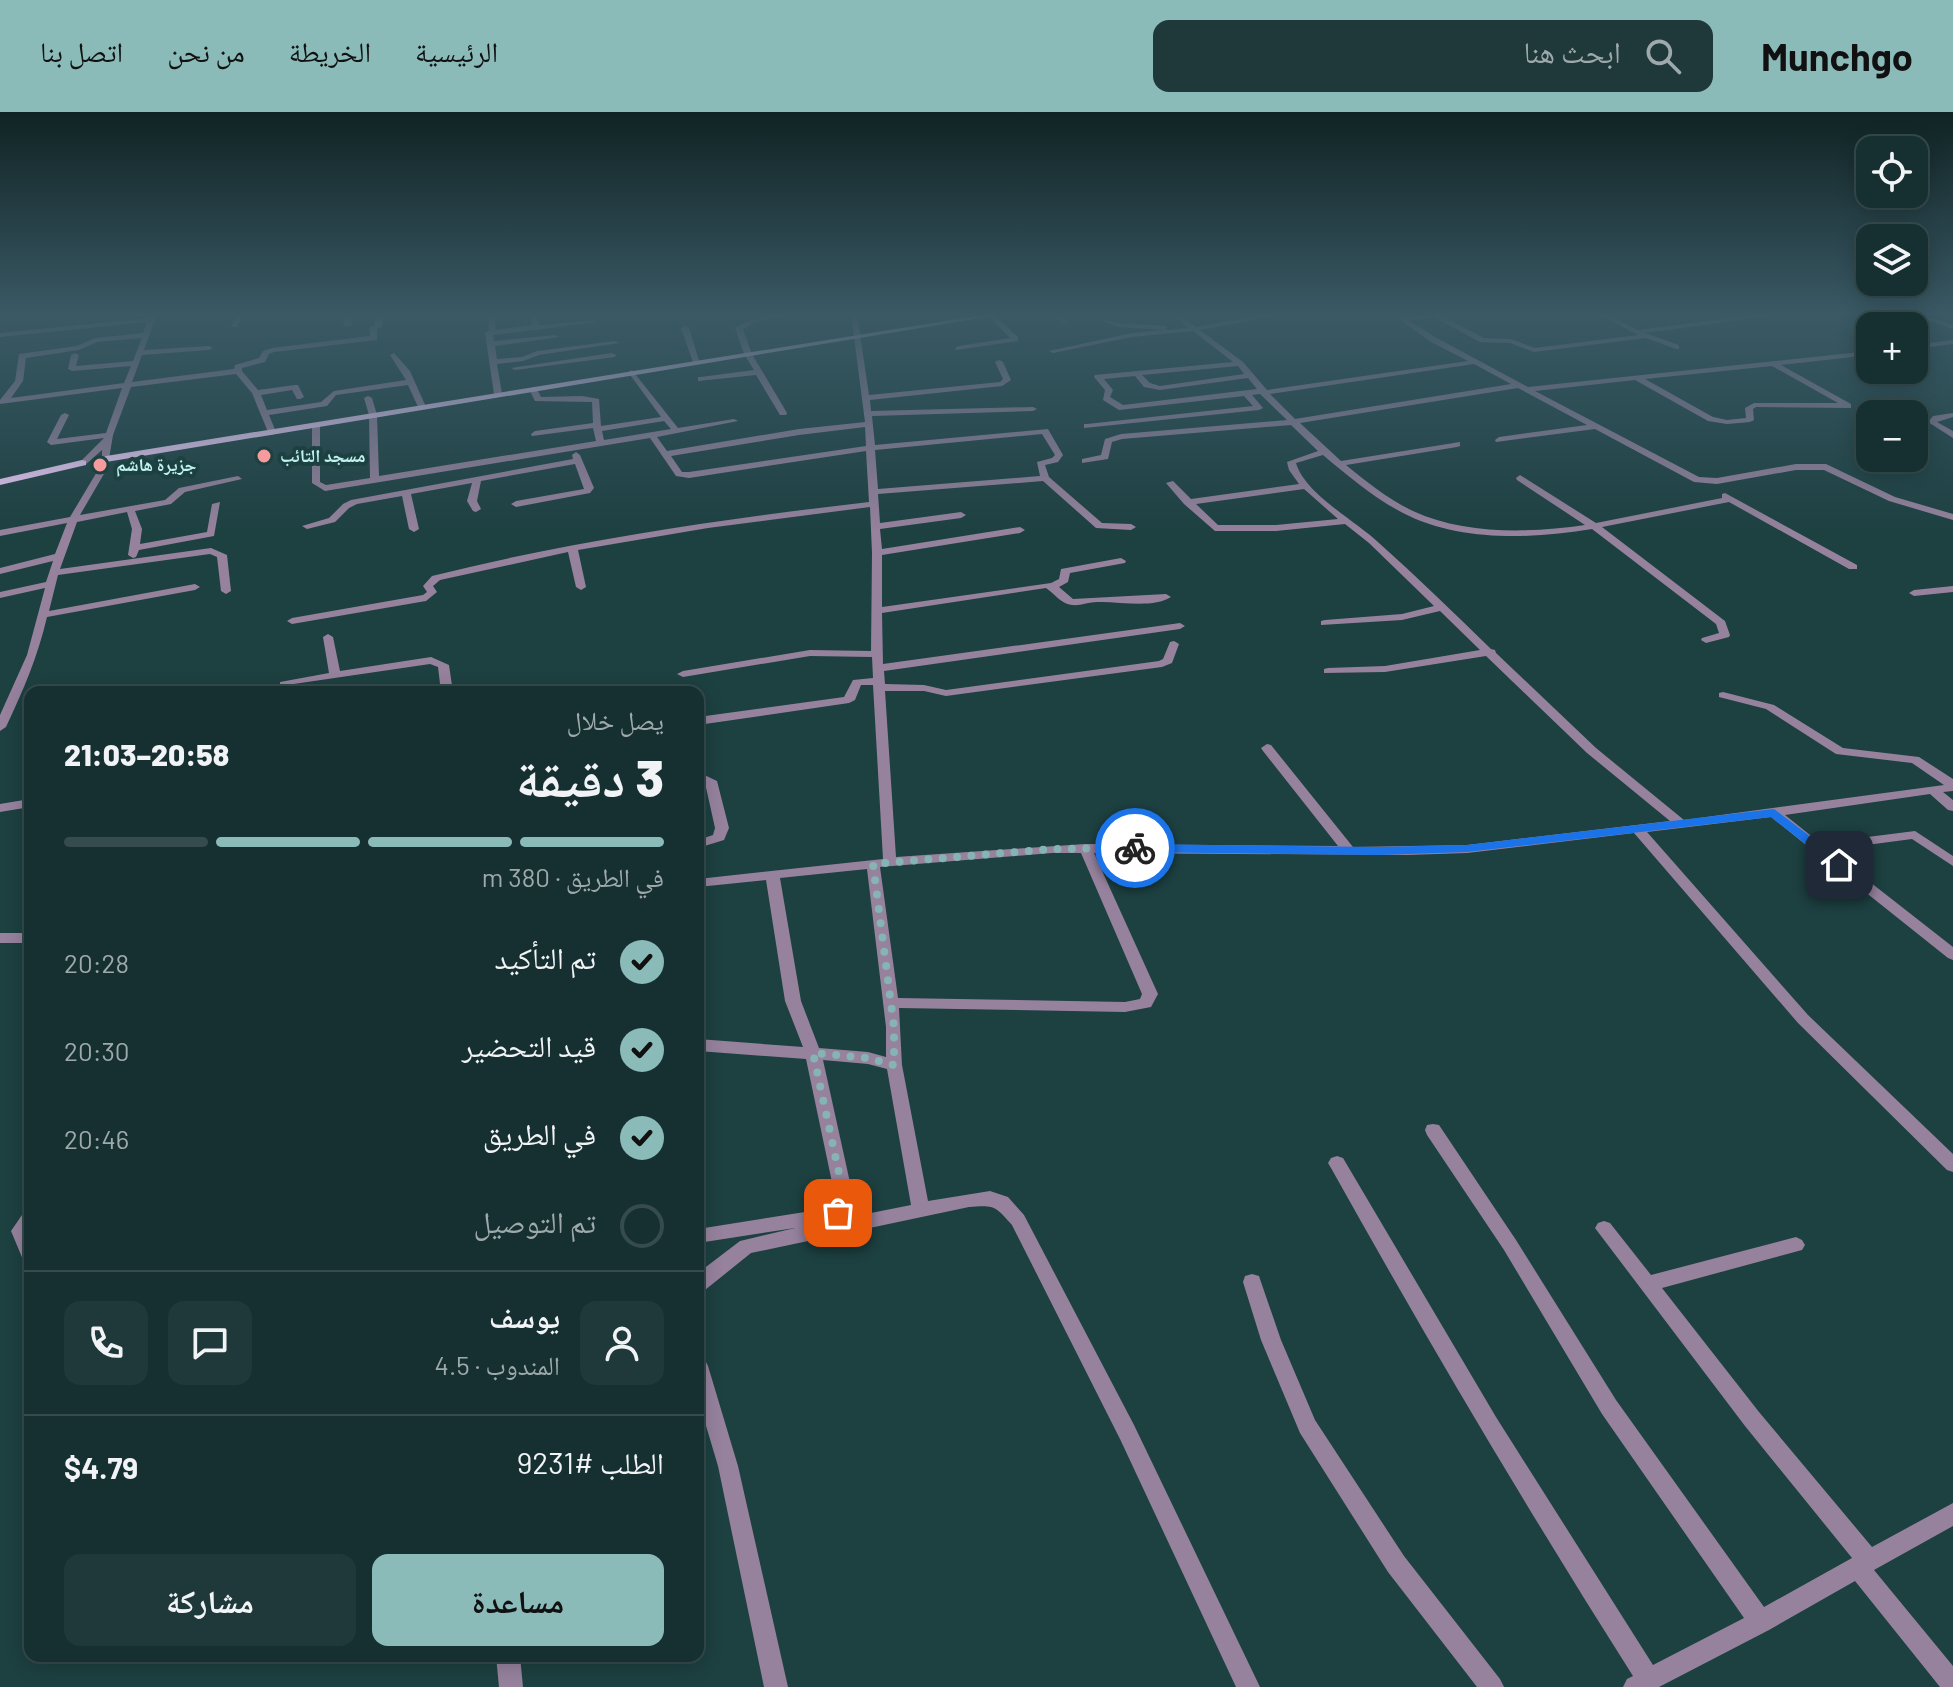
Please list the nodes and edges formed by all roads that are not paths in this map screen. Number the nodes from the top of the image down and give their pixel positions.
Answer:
1 (103, 388) edge
2 (126, 388) edge
3 (252, 388) edge
4 (292, 388) edge
5 (295, 388) edge
6 (373, 388) edge
7 (414, 388) edge
8 (497, 388) edge
9 (542, 388) edge
10 (644, 388) edge
11 (767, 388) edge
12 (866, 388) edge
13 (968, 388) edge
14 (1107, 388) edge
15 (1260, 388) edge
16 (1295, 388) edge
17 (1520, 388) edge
18 (1524, 388) edge
19 (1654, 388) edge
20 (1816, 388) edge
21 (533, 389) junction
22 (1263, 392) junction
23 (256, 393) junction
24 (1246, 393) junction
25 (498, 394) junction
26 (300, 397) dead end
27 (368, 398) dead end
28 (868, 398) junction
29 (3, 402) edge
30 (422, 407) junction
31 (1033, 409) dead end
32 (265, 413) junction
33 (783, 413) dead end
34 (65, 415) dead end
35 (373, 415) junction
36 (1953, 415) edge
37 (668, 418) junction
38 (869, 419) junction
39 (734, 421) dead end
40 (1293, 422) junction
41 (316, 425) junction
42 (1087, 426) dead end
43 (1597, 426) junction
44 (596, 427) junction
45 (676, 431) junction
46 (272, 432) junction
47 (535, 434) dead end
48 (652, 435) junction
49 (1953, 435) edge
50 (108, 438) junction
51 (1499, 440) dead end
52 (601, 443) junction
53 (1457, 444) dead end
54 (573, 447) junction
55 (869, 448) junction
56 (1324, 452) junction
57 (665, 454) junction
58 (578, 461) junction
59 (1085, 461) dead end
60 (106, 463) junction
61 (1339, 464) junction
62 (84, 472) junction
63 (1045, 478) junction
64 (1520, 478) dead end
65 (238, 479) dead end
66 (375, 480) junction
67 (1697, 480) junction
68 (477, 481) junction
69 (0, 482) edge
70 (1170, 483) dead end
71 (1306, 486) junction
72 (873, 492) junction
73 (406, 494) junction
74 (1730, 499) junction
75 (1187, 502) junction
76 (217, 504) dead end
77 (516, 504) dead end
78 (873, 504) junction
79 (130, 509) junction
80 (476, 509) dead end
81 (961, 515) dead end
82 (1953, 517) edge
83 (73, 519) junction
84 (1348, 521) junction
85 (307, 526) dead end
86 (1594, 526) junction
87 (875, 527) junction
88 (1131, 527) dead end
89 (414, 529) dead end
90 (1020, 530) dead end
91 (0, 533) edge
92 (572, 547) junction
93 (134, 548) junction
94 (877, 553) junction
95 (60, 556) junction
96 (132, 561) junction
97 (1121, 561) dead end
98 (1853, 567) dead end
99 (0, 571) edge
100 (53, 579) junction
101 (1053, 586) junction
102 (195, 587) dead end
103 (581, 587) dead end
104 (1953, 589) edge
105 (226, 591) dead end
106 (1914, 593) dead end
107 (0, 595) edge
108 (1166, 597) dead end
109 (1442, 607) junction
110 (877, 611) junction
111 (42, 615) junction
112 (292, 621) dead end
113 (1325, 623) dead end
114 (1180, 626) dead end
115 (328, 637) dead end
116 (1706, 640) dead end
117 (1174, 644) dead end
118 (1491, 652) junction
119 (877, 654) junction
120 (1328, 671) dead end
121 (335, 674) junction
122 (683, 674) dead end
123 (880, 678) junction
124 (284, 684) dead end
125 (446, 686) edge
126 (1723, 695) dead end
127 (2, 720) edge
128 (704, 720) edge
129 (1267, 748) dead end
130 (704, 777) edge
131 (1953, 786) edge
132 (1934, 791) junction
133 (24, 804) edge
134 (1953, 807) edge
135 (0, 808) edge
136 (1774, 813) junction
137 (1679, 822) junction
138 (1637, 829) junction
139 (704, 842) edge
140 (1817, 847) junction
141 (1085, 848) junction
142 (1349, 851) junction
143 (890, 862) junction
144 (1953, 862) edge
145 (873, 864) junction
146 (772, 874) junction
147 (704, 882) edge
148 (0, 938) edge
149 (24, 938) edge
150 (1953, 955) edge
151 (891, 1003) junction
152 (704, 1045) edge
153 (813, 1053) junction
154 (894, 1065) junction
155 (1433, 1130) dead end
156 (1337, 1163) dead end
157 (1953, 1165) edge
158 (921, 1211) junction
159 (1604, 1228) dead end
160 (704, 1235) edge
161 (1796, 1245) dead end
162 (704, 1279) edge
163 (1252, 1282) dead end
164 (1648, 1284) junction
165 (704, 1386) edge
166 (1953, 1514) edge
167 (1864, 1564) junction
168 (1761, 1622) junction
169 (509, 1662) edge
170 (1642, 1683) edge
171 (1953, 1684) edge
172 (511, 1687) edge
173 (776, 1687) edge
174 (1248, 1687) edge
175 (1492, 1687) edge

1 - 29 street
2 - 50 street
3 - 23 street
4 - 23 street
5 - 26 street
6 - 32 street
7 - 30 street
8 - 25 street
9 - 21 main road
10 - 37 street
11 - 33 street
12 - 28 street
13 - 28 street
14 - 24 street
15 - 22 street
16 - 22 street
17 - 40 street
18 - 43 street
19 - 20 street
21 - 25 main road
21 - 44 street
22 - 24 street
22 - 40 street
23 - 32 street
24 - 42 street
25 - 30 main road
27 - 35 street
28 - 38 street
30 - 35 main road
31 - 38 street
32 - 46 street
34 - 50 street
35 - 41 main road
35 - 66 street
36 - 49 street
37 - 44 street
37 - 45 street
38 - 55 street
38 - 57 street
39 - 45 street
40 - 56 street
40 - 59 street
41 - 46 main road
41 - 66 street
43 - 51 street
43 - 67 street
44 - 47 street
44 - 52 street
45 - 48 street
46 - 60 main road
48 - 52 street
48 - 57 street
50 - 60 street
50 - 62 street
52 - 54 street
53 - 61 street
54 - 58 street
54 - 66 street
55 - 57 street
55 - 63 street
55 - 72 street
56 - 61 street
56 - 71 street
58 - 68 street
58 - 77 street
60 - 62 main road
60 - 62 street
61 - 86 street
62 - 69 main road
62 - 83 street
63 - 72 street
63 - 88 street
64 - 86 street
65 - 79 street
67 - 74 street
67 - 82 street
68 - 73 street
68 - 80 street
70 - 75 street
71 - 75 street
71 - 84 street
72 - 78 street
73 - 85 street
73 - 89 street
74 - 86 street
74 - 98 street
75 - 84 street
76 - 93 street
78 - 87 street
78 - 92 street
79 - 83 street
79 - 93 street
81 - 87 street
83 - 91 street
83 - 95 street
84 - 109 street
86 - 116 street
87 - 94 street
90 - 94 street
92 - 103 street
92 - 112 street
93 - 96 street
94 - 110 street
95 - 99 street
95 - 100 street
96 - 100 street
96 - 105 street
97 - 101 street
100 - 107 street
100 - 111 street
101 - 108 street
101 - 110 street
102 - 111 street
104 - 106 street
109 - 113 street
109 - 118 street
110 - 119 street
111 - 127 street
114 - 123 street
115 - 121 street
117 - 123 street
118 - 120 street
118 - 137 street
119 - 122 street
119 - 123 street
121 - 124 street
121 - 125 street
123 - 128 street
123 - 143 street
126 - 131 street
129 - 142 street
130 - 139 street
131 - 132 street
132 - 134 street
132 - 136 street
133 - 135 street
136 - 137 street
136 - 140 street
137 - 138 street
138 - 142 street
138 - 157 street
140 - 144 street
140 - 150 street
141 - 142 street
141 - 143 street
141 - 151 street
143 - 145 street
145 - 146 street
145 - 151 street
146 - 147 street
146 - 153 street
148 - 149 street
151 - 154 street
152 - 153 street
153 - 154 street
153 - 160 street
154 - 158 street
155 - 168 street
156 - 170 street
158 - 162 street
158 - 174 street
159 - 164 street
161 - 164 street
163 - 175 street
164 - 167 street
165 - 173 street
166 - 167 street
167 - 168 street
167 - 171 street
168 - 170 street
169 - 172 street

